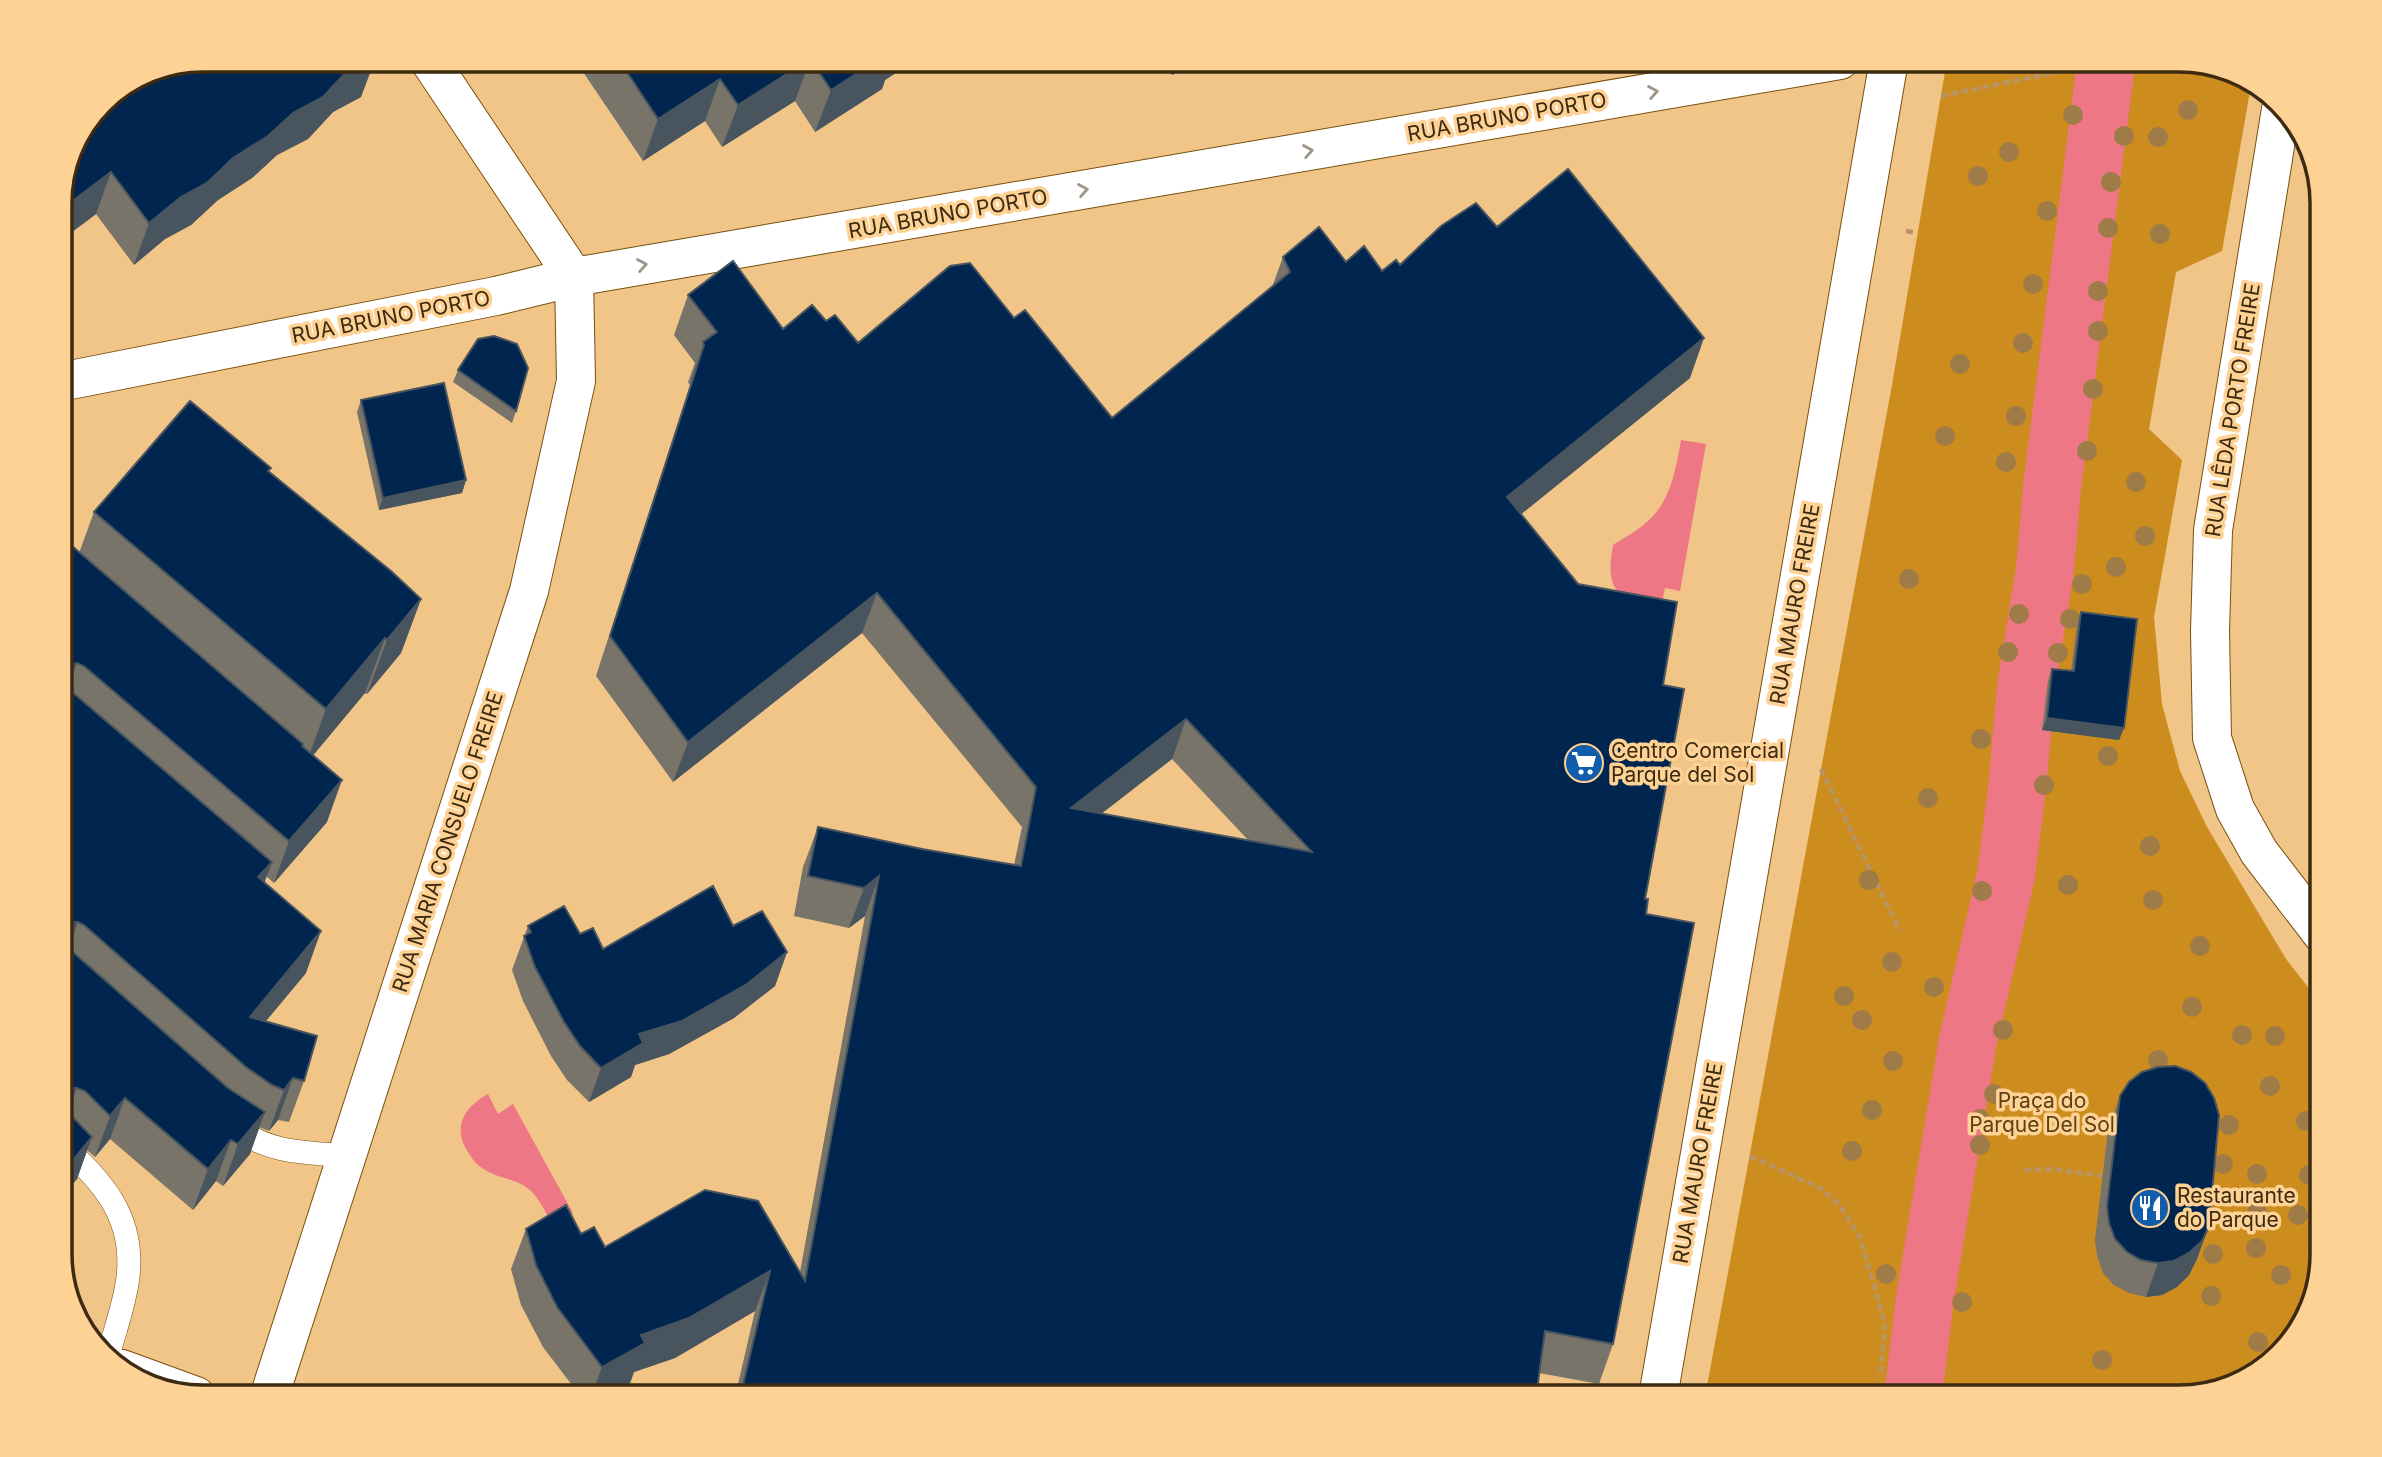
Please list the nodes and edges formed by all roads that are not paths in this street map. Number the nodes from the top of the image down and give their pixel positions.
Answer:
1 (437, 72) edge
2 (1770, 72) edge
3 (1887, 72) edge
4 (2279, 119) edge
5 (575, 276) junction
6 (72, 380) edge
7 (2310, 918) edge
8 (213, 1111) edge
9 (72, 1154) edge
10 (347, 1156) junction
11 (110, 1347) edge
12 (273, 1385) edge
13 (1660, 1385) edge

1 - 5 street
5 -> 2 street, RUA BRUNO PORTO
3 - 13 street, RUA MAURO FREIRE
4 - 7 street, RUA LÊDA PORTO FREIRE
5 - 6 street, RUA BRUNO PORTO
5 - 10 street, RUA MARIA CONSUELO FREIRE
8 - 10 lane
9 - 11 lane
10 - 12 street, RUA MARIA CONSUELO FREIRE

